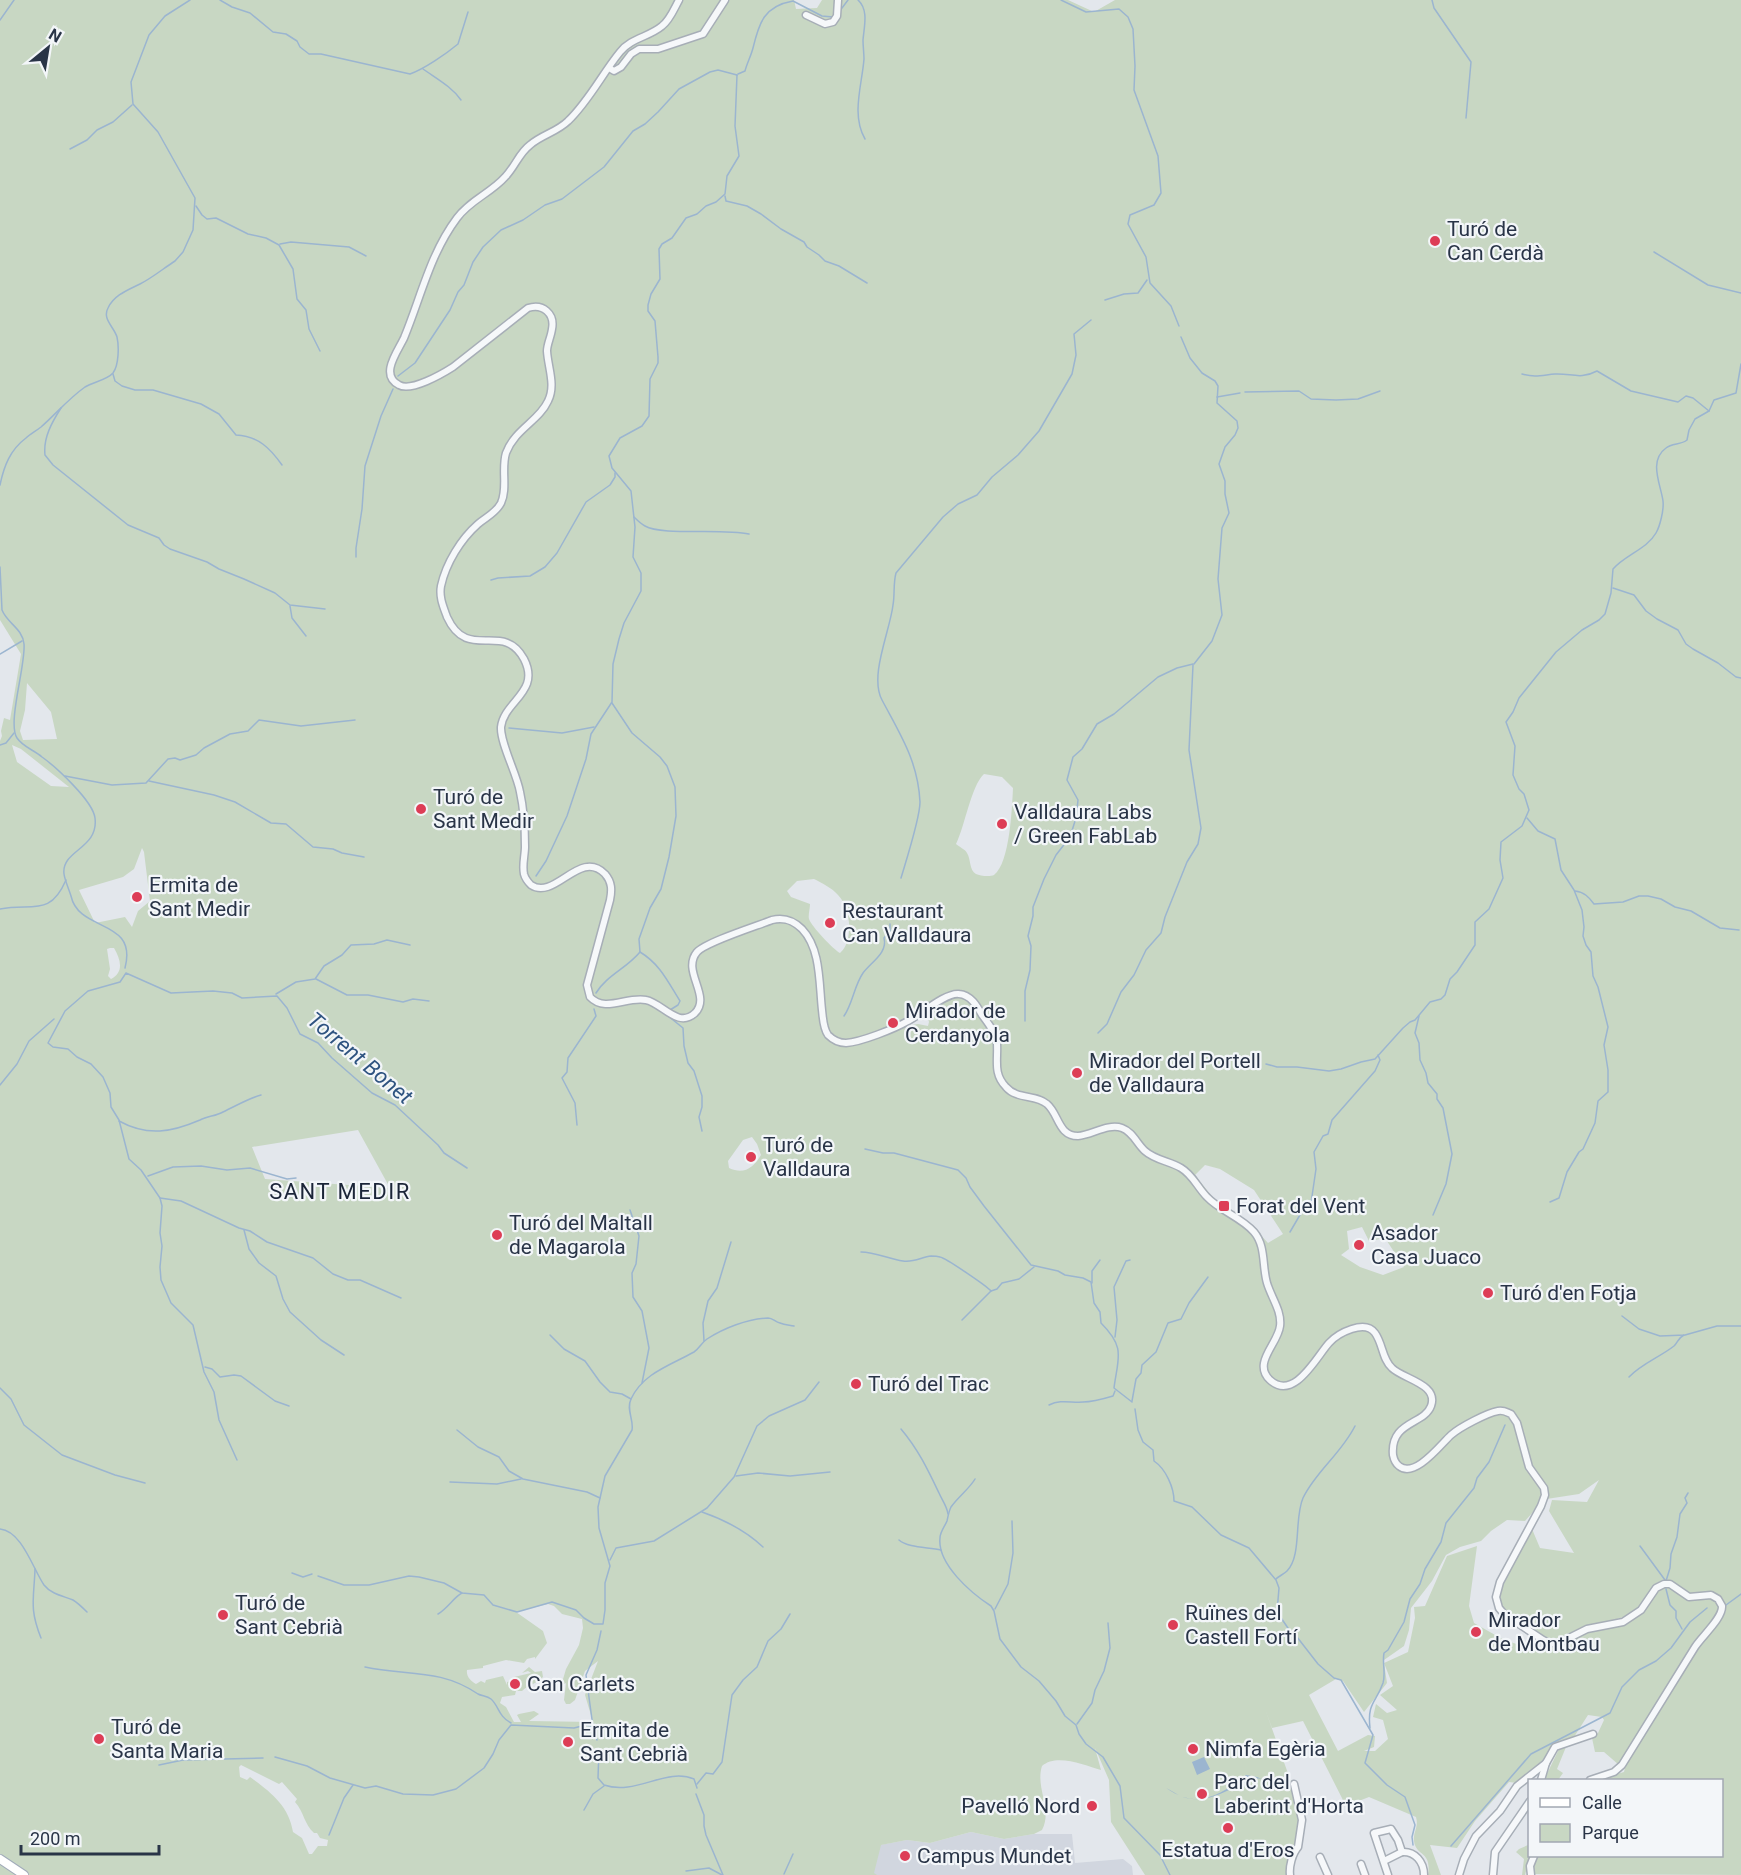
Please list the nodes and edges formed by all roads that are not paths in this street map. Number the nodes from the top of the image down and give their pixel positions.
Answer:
1 (679, 0) edge
2 (725, 0) edge
3 (838, 0) edge
4 (806, 15) dead end
5 (609, 68) junction
6 (1593, 1734) dead end
7 (1546, 1763) junction
8 (1541, 1779) edge
9 (1593, 1779) edge
10 (1294, 1784) dead end
11 (1528, 1804) edge
12 (1402, 1852) junction
13 (1320, 1857) dead end
14 (1534, 1857) edge
15 (0, 1859) edge
16 (1384, 1861) junction
17 (1362, 1864) dead end
18 (24, 1875) edge
19 (1290, 1875) edge
20 (1328, 1875) edge
21 (1365, 1875) edge
22 (1388, 1875) edge
23 (1424, 1875) edge
24 (1460, 1875) edge
25 (1493, 1875) edge
26 (1531, 1875) edge

1 - 5 street
2 - 5 street
3 - 4 street
5 - 9 street
6 - 7 street
7 - 8 street
7 - 24 street
10 - 19 street
11 - 25 street
12 - 16 street
12 - 16 street
12 - 23 street
13 - 20 street
14 - 26 street
15 - 18 main road
16 - 22 street
17 - 21 street

